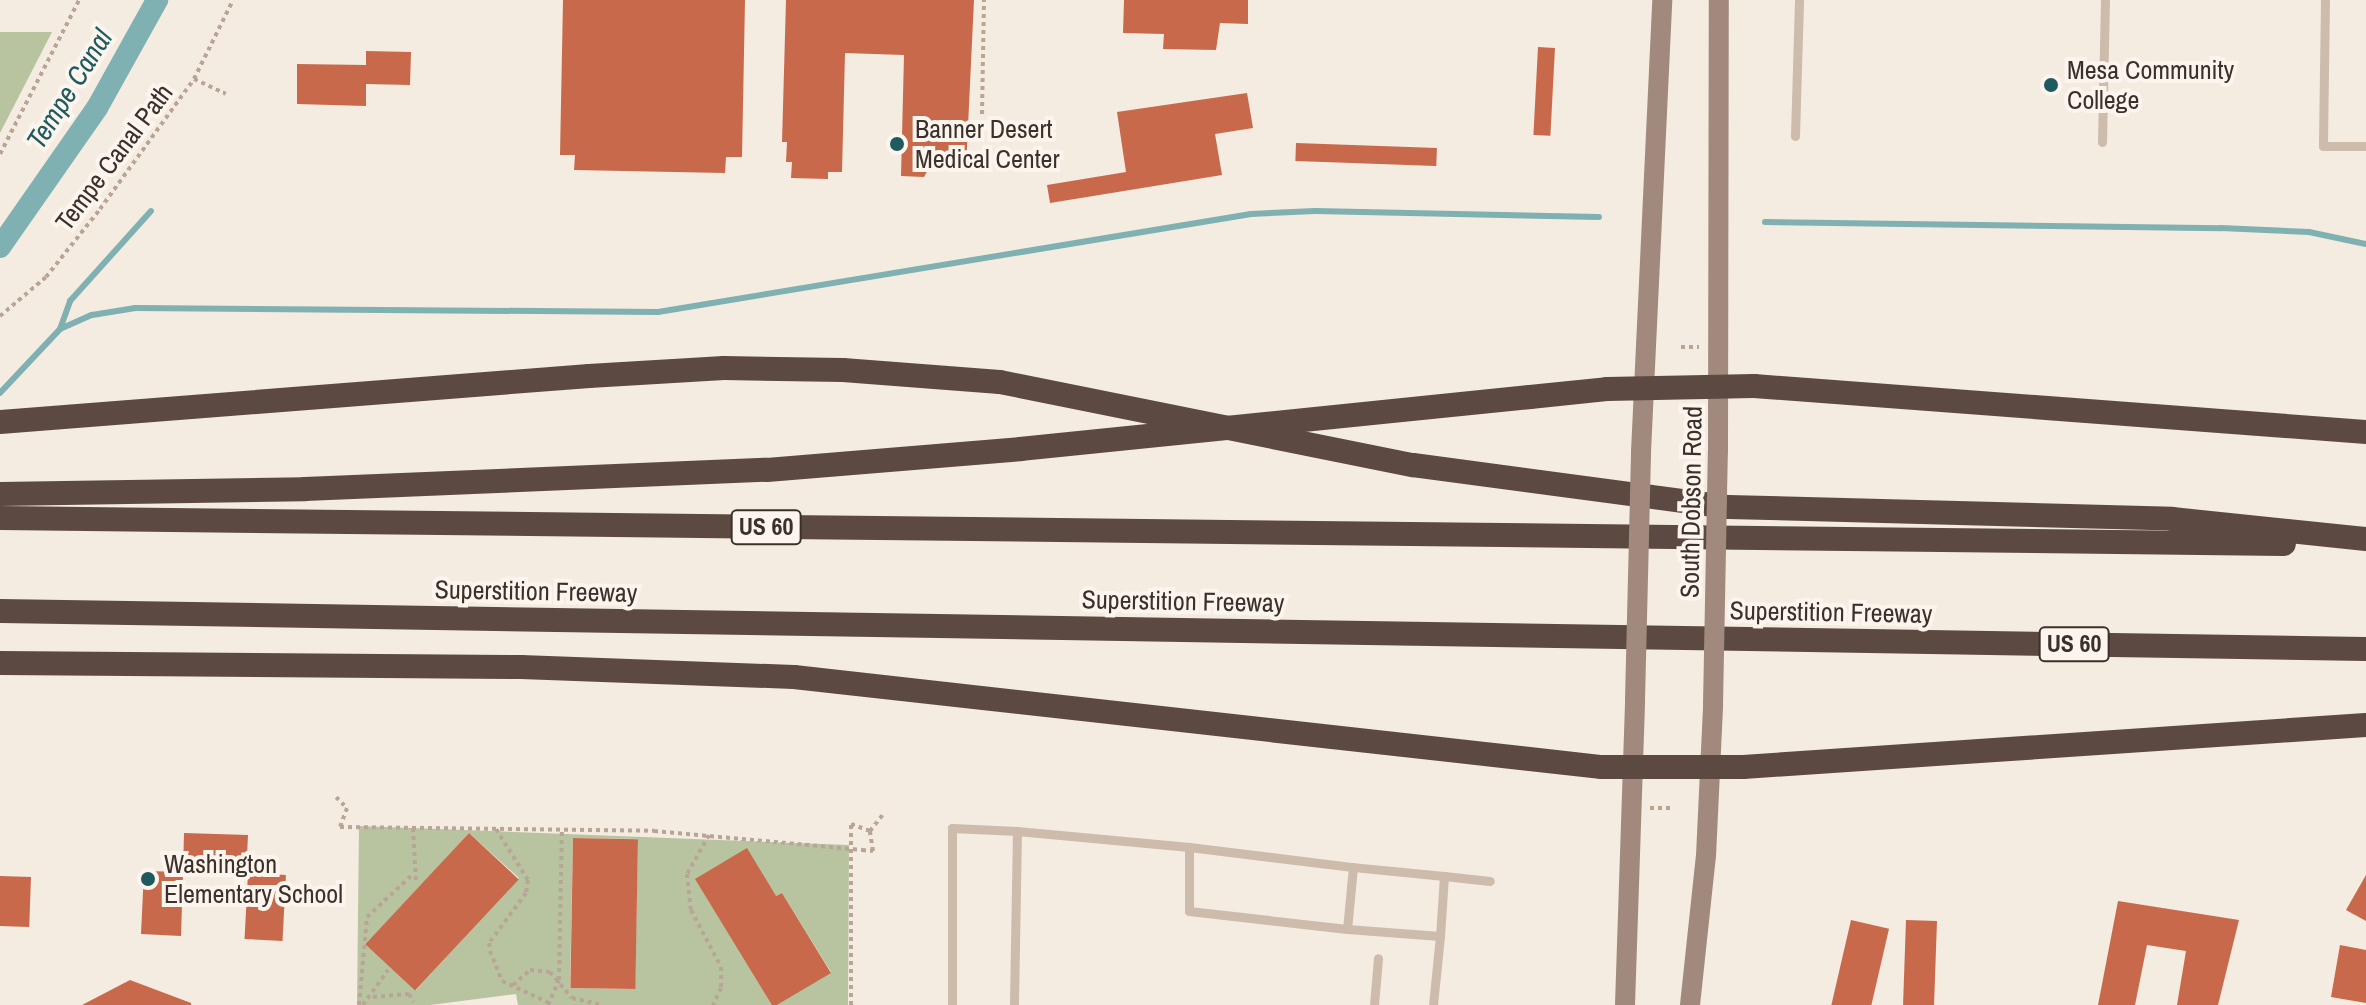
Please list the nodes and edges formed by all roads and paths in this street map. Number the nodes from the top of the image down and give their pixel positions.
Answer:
1 (79, 0) edge
2 (233, 0) edge
3 (984, 0) edge
4 (1662, 0) edge
5 (1719, 0) edge
6 (1799, 0) edge
7 (2105, 0) edge
8 (2325, 0) edge
9 (194, 79) junction
10 (226, 94) dead end
11 (982, 114) dead end
12 (1795, 136) dead end
13 (2102, 142) dead end
14 (2366, 146) edge
15 (0, 154) edge
16 (0, 316) edge
17 (1702, 346) dead end
18 (1681, 347) dead end
19 (1720, 385) junction
20 (1643, 387) junction
21 (0, 422) edge
22 (2366, 432) edge
23 (0, 494) edge
24 (0, 518) edge
25 (2366, 542) edge
26 (1, 611) edge
27 (2366, 649) edge
28 (0, 663) edge
29 (2366, 725) edge
30 (1634, 767) junction
31 (1712, 767) junction
32 (336, 797) dead end
33 (1649, 808) dead end
34 (1672, 808) dead end
35 (884, 813) dead end
36 (413, 828) junction
37 (496, 829) junction
38 (562, 830) junction
39 (870, 831) junction
40 (1017, 831) junction
41 (709, 834) junction
42 (1189, 847) junction
43 (851, 849) junction
44 (1353, 867) junction
45 (412, 875) junction
46 (1444, 876) junction
47 (1490, 881) dead end
48 (416, 883) dead end
49 (1347, 929) junction
50 (1440, 936) junction
51 (1378, 958) dead end
52 (388, 970) dead end
53 (559, 980) junction
54 (513, 985) junction
55 (373, 997) junction
56 (413, 1002) dead end
57 (549, 1004) edge
58 (361, 1005) edge
59 (602, 1005) edge
60 (713, 1005) edge
61 (851, 1005) edge
62 (952, 1005) edge
63 (1014, 1005) edge
64 (1374, 1005) edge
65 (1433, 1005) edge
66 (1625, 1005) edge
67 (1690, 1005) edge

1 - 15 path
2 - 9 path, Tempe Canal Path
3 - 11 path
4 - 20 main road, South Dobson Road
5 - 19 main road, South Dobson Road
6 - 12 lane
7 - 13 lane
8 - 14 lane
9 - 10 path
9 - 16 path, Tempe Canal Path
17 - 18 path
19 - 20 highway
19 - 22 highway
19 - 31 main road, South Dobson Road, bridge
20 - 23 highway, bridge
20 - 30 main road, South Dobson Road, bridge
21 - 25 highway
24 - 25 highway, US 60
26 - 27 highway, Superstition Freeway / US 60
28 - 30 highway
29 - 31 highway
30 - 31 highway
30 - 66 main road, South Dobson Road
31 - 67 main road, South Dobson Road
32 - 36 path
33 - 34 path
35 - 39 path
36 - 37 path
36 - 45 path
37 - 38 path
37 - 54 path
38 - 41 path
38 - 53 path
39 - 43 path
39 - 43 path
40 - 42 lane
40 - 62 lane
40 - 63 lane
41 - 43 path
41 - 60 path
42 - 44 lane
42 - 49 lane
43 - 61 path
44 - 46 lane
44 - 49 lane
45 - 48 path
45 - 58 path
46 - 47 lane
46 - 50 lane
49 - 50 lane
50 - 65 lane
51 - 64 lane
52 - 55 path
53 - 54 path
53 - 57 path
53 - 59 path
54 - 57 path
55 - 56 path
55 - 58 path

